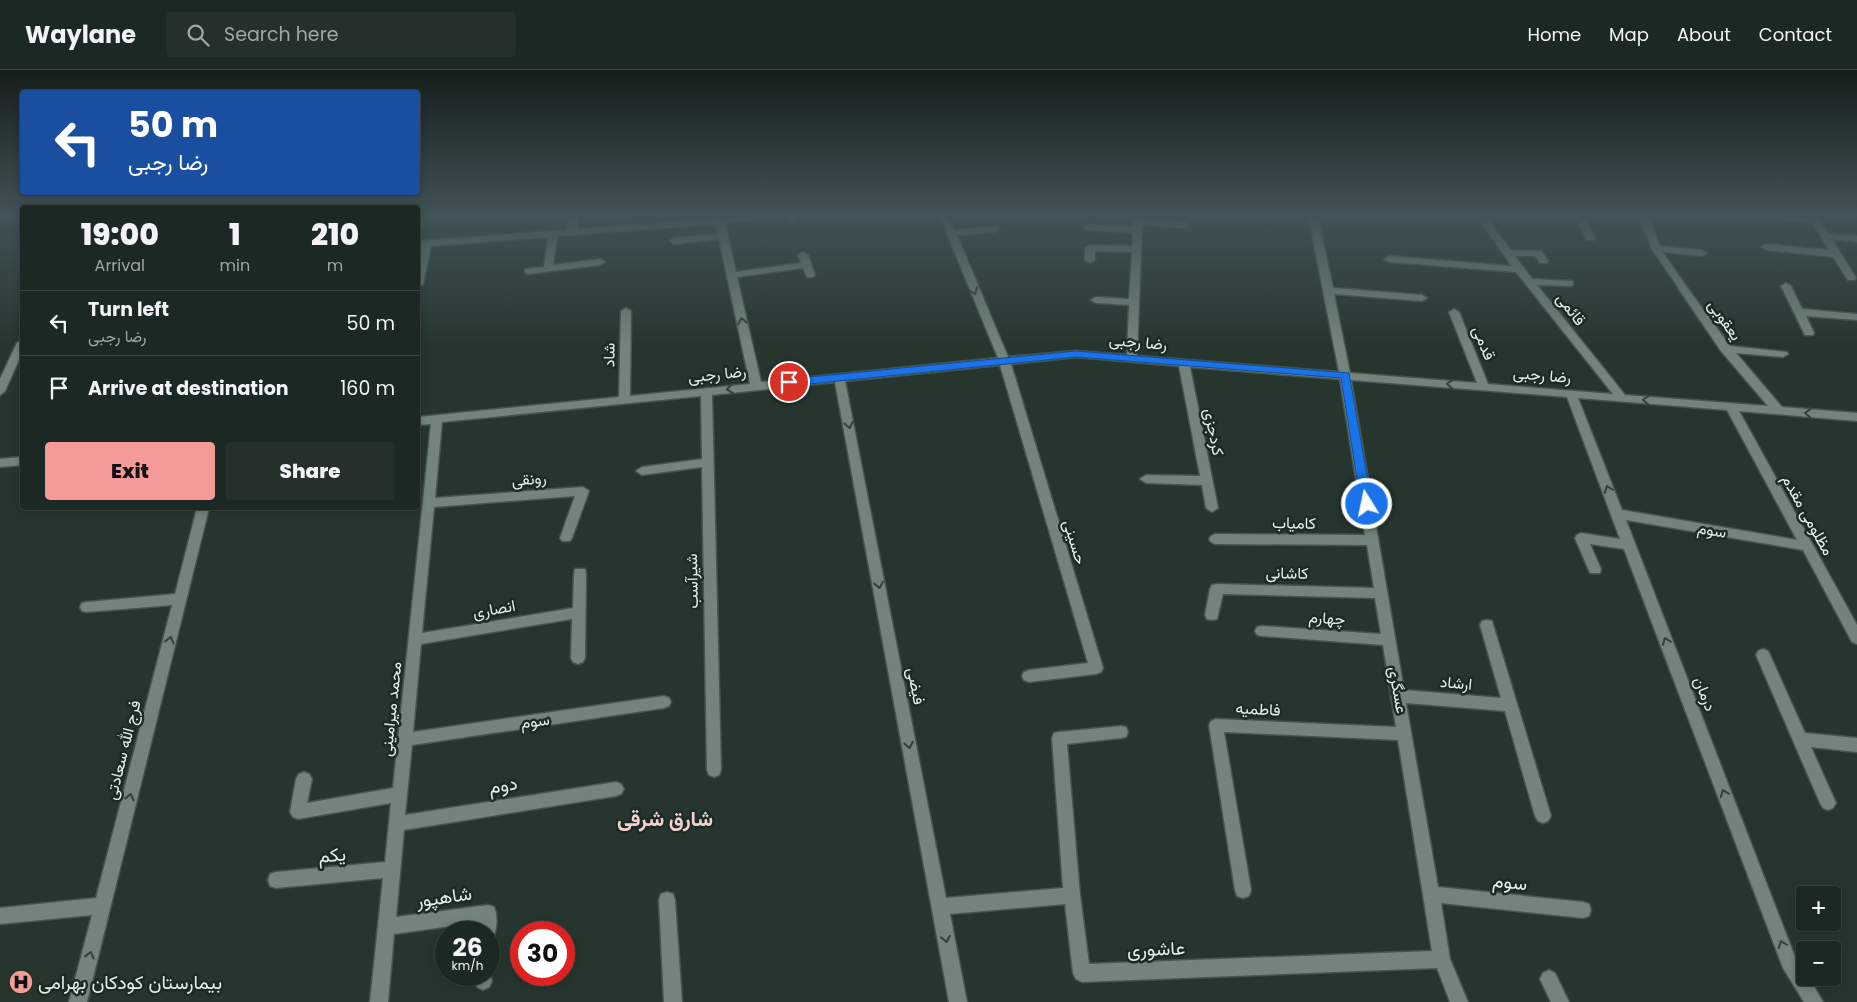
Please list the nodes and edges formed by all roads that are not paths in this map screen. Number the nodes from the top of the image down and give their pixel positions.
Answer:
1 (550, 257) edge
2 (728, 257) edge
3 (804, 257) edge
4 (961, 257) edge
5 (1136, 257) edge
6 (1322, 257) edge
7 (1511, 257) edge
8 (1540, 257) edge
9 (1662, 257) edge
10 (1838, 257) edge
11 (1389, 259) dead end
12 (1543, 261) dead end
13 (600, 262) dead end
14 (806, 265) junction
15 (1845, 268) junction
16 (548, 269) junction
17 (1519, 269) junction
18 (1857, 269) edge
19 (528, 271) dead end
20 (732, 274) junction
21 (810, 276) dead end
22 (1851, 278) dead end
23 (1530, 282) junction
24 (1570, 283) dead end
25 (1786, 286) dead end
26 (1683, 288) joint
27 (1329, 291) junction
28 (1422, 298) dead end
29 (1096, 300) dead end
30 (1134, 302) junction
31 (626, 311) dead end
32 (1454, 312) dead end
33 (1799, 312) junction
34 (1857, 317) edge
35 (1809, 333) dead end
36 (20, 347) edge
37 (1725, 349) junction
38 (1783, 354) dead end
39 (1132, 358) junction
40 (1004, 360) junction
41 (1184, 363) junction
42 (1346, 376) junction
43 (840, 377) junction
44 (756, 386) junction
45 (1484, 387) junction
46 (0, 391) edge
47 (706, 391) junction
48 (1571, 394) junction
49 (1622, 398) junction
50 (624, 400) junction
51 (1731, 407) junction
52 (1779, 411) junction
53 (1857, 417) edge
54 (437, 419) junction
55 (420, 421) edge
56 (20, 461) edge
57 (707, 462) junction
58 (0, 463) edge
59 (642, 471) dead end
60 (1146, 479) dead end
61 (1206, 481) junction
62 (429, 503) junction
63 (1212, 508) dead end
64 (202, 510) edge
65 (1617, 514) junction
66 (566, 538) dead end
67 (1215, 538) dead end
68 (1373, 540) junction
69 (1629, 545) junction
70 (1807, 546) junction
71 (1595, 569) dead end
72 (580, 573) dead end
73 (1382, 593) junction
74 (180, 599) junction
75 (88, 607) dead end
76 (579, 612) junction
77 (1212, 615) dead end
78 (1487, 624) dead end
79 (1262, 631) dead end
80 (1857, 638) edge
81 (415, 640) junction
82 (1389, 640) junction
83 (1764, 655) dead end
84 (578, 658) dead end
85 (1029, 676) dead end
86 (1399, 696) junction
87 (664, 702) dead end
88 (1510, 705) junction
89 (1121, 732) dead end
90 (1405, 734) junction
91 (1800, 738) junction
92 (405, 740) junction
93 (1857, 744) edge
94 (714, 770) dead end
95 (304, 779) dead end
96 (616, 789) dead end
97 (400, 794) junction
98 (1828, 803) dead end
99 (1542, 816) dead end
100 (397, 824) junction
101 (392, 869) junction
102 (276, 880) dead end
103 (1243, 890) dead end
104 (1432, 894) junction
105 (1072, 895) junction
106 (667, 900) dead end
107 (102, 906) junction
108 (940, 907) junction
109 (1583, 910) dead end
110 (0, 916) edge
111 (488, 921) edge
112 (386, 927) junction
113 (1442, 959) junction
114 (1549, 978) dead end
115 (78, 1002) edge
116 (379, 1002) edge
117 (673, 1002) edge
118 (958, 1002) edge
119 (1458, 1002) edge
120 (1560, 1002) edge
121 (1814, 1002) edge

1 - 16 street
2 - 20 street
3 - 14 street
4 -> 40 street
5 - 30 street
6 - 27 street, عسگری
7 - 17 street, قائمی
8 - 12 street
9 - 26 lane, یعقوبی
10 - 15 street
11 - 17 street
13 - 16 street
14 - 20 street
14 - 21 street
15 - 18 street
15 - 22 street
16 - 19 street
17 - 23 street, قائمی
44 -> 20 street
23 - 24 street
23 - 49 street, قائمی
25 - 33 street
26 - 37 street, یعقوبی
27 - 28 street
27 - 42 street, عسگری
29 - 30 street
30 - 39 street
31 - 50 street, شاد
32 - 45 street, قدمی
33 - 34 street
33 - 35 street
36 - 46 street
37 - 38 street
37 - 52 street, یعقوبی
39 - 40 street, رضا رجبی
39 - 41 street, رضا رجبی
40 - 43 street, رضا رجبی
40 - 85 street, حسینی
41 - 42 street, رضا رجبی
41 - 61 street, کردجزی
45 -> 42 street, رضا رجبی
42 - 68 street, عسگری
43 - 44 street, رضا رجبی
43 -> 108 street, فیضی
44 -> 47 street, رضا رجبی
45 - 48 street, رضا رجبی
47 - 50 street, رضا رجبی
47 - 57 street, شیرآسب
48 - 49 street, رضا رجبی
65 -> 48 street, درمان
51 -> 49 street, رضا رجبی
50 - 54 street, رضا رجبی
51 - 52 street, رضا رجبی
51 - 70 street, مظلومی مقدم
53 -> 52 street, رضا رجبی
54 - 55 street, رضا رجبی
54 - 62 street, محمد میرامینی
56 - 58 street
57 - 59 street
57 - 94 street, شیرآسب
60 - 61 street
61 - 63 street, کردجزی
62 - 66 street, رونقی
62 - 81 street, محمد میرامینی
64 - 74 street, فرج الله سعادتی
65 - 69 street, درمان
65 - 70 street, سوم
67 - 68 street, کامیاب
68 - 73 street, عسگری
69 - 71 street
121 -> 69 street, درمان
70 - 80 street, مظلومی مقدم
72 - 76 street
73 - 77 street, کاشانی
73 - 82 street, عسگری
74 - 75 street
107 -> 74 street, فرج الله سعادتی
76 - 81 street, انصاری
76 - 84 street
78 - 88 street
79 - 82 street, چهارم
81 - 92 street, محمد میرامینی
82 - 86 street, عسگری
83 - 91 street
86 - 88 street, ارشاد
86 - 90 street, عسگری
87 - 92 street, سوم
88 - 99 street
89 - 105 street
90 - 103 street, فاطمیه
90 - 104 street, عسگری
91 - 93 street
91 - 98 street
92 - 97 street, محمد میرامینی
95 - 97 street
96 - 100 street, دوم
97 - 100 street, محمد میرامینی
100 - 101 street, محمد میرامینی
101 - 102 street, یکم
101 - 112 street, محمد میرامینی
104 - 109 street, سوم
104 - 113 street, عسگری
105 - 108 street
105 - 113 street, عاشوری
106 - 117 street
107 - 110 street
115 -> 107 street, فرج الله سعادتی
108 -> 118 street, فیضی
111 - 112 street, شاهپور
112 - 116 street, محمد میرامینی
113 - 119 street, عسگری
114 - 120 street

